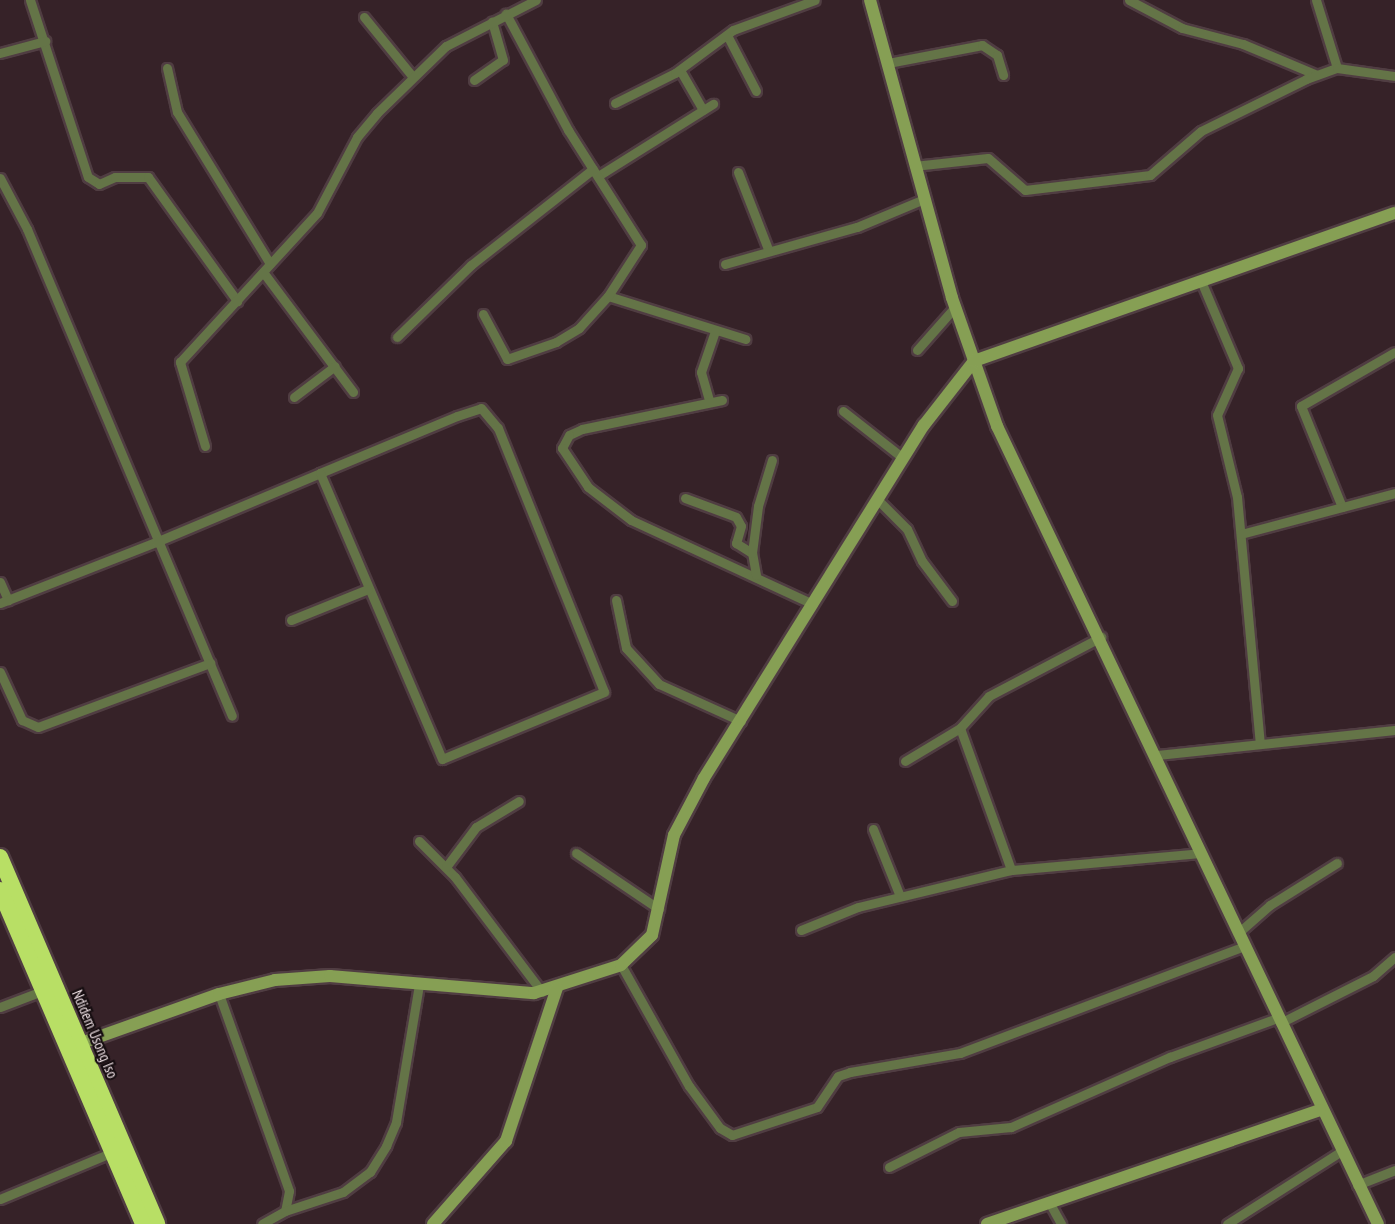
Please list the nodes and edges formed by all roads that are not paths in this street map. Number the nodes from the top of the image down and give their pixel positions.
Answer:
1 (30, 0) edge
2 (536, 0) edge
3 (815, 0) edge
4 (870, 0) edge
5 (1130, 0) edge
6 (1316, 0) edge
7 (506, 14) junction
8 (364, 17) dead end
9 (492, 22) junction
10 (727, 35) junction
11 (45, 41) junction
12 (0, 53) edge
13 (888, 63) junction
14 (167, 68) dead end
15 (1337, 68) junction
16 (680, 70) junction
17 (1003, 75) dead end
18 (1317, 75) junction
19 (413, 76) junction
20 (1395, 76) edge
21 (474, 80) dead end
22 (756, 92) dead end
23 (615, 103) dead end
24 (712, 104) dead end
25 (703, 110) junction
26 (914, 166) junction
27 (596, 172) junction
28 (738, 172) dead end
29 (0, 178) edge
30 (924, 199) junction
31 (1395, 213) edge
32 (768, 249) junction
33 (725, 264) dead end
34 (267, 268) junction
35 (1201, 281) junction
36 (608, 296) junction
37 (237, 301) junction
38 (956, 307) junction
39 (483, 314) dead end
40 (715, 331) junction
41 (397, 337) dead end
42 (745, 339) dead end
43 (917, 350) dead end
44 (1395, 352) edge
45 (974, 361) junction
46 (335, 366) junction
47 (353, 392) dead end
48 (294, 397) dead end
49 (709, 400) junction
50 (722, 400) dead end
51 (843, 411) dead end
52 (205, 446) dead end
53 (903, 458) junction
54 (772, 460) dead end
55 (320, 473) junction
56 (1395, 492) edge
57 (685, 498) dead end
58 (877, 499) junction
59 (1342, 507) junction
60 (1241, 534) junction
61 (156, 542) junction
62 (752, 554) junction
63 (756, 575) junction
64 (0, 582) edge
65 (369, 589) junction
66 (616, 600) dead end
67 (952, 601) dead end
68 (4, 602) edge
69 (813, 604) junction
70 (291, 620) dead end
71 (1101, 637) junction
72 (210, 663) junction
73 (0, 672) edge
74 (232, 716) dead end
75 (741, 721) junction
76 (960, 728) junction
77 (1395, 730) edge
78 (1260, 743) junction
79 (1157, 755) junction
80 (905, 761) dead end
81 (519, 801) dead end
82 (873, 829) dead end
83 (419, 841) dead end
84 (576, 853) dead end
85 (1202, 853) junction
86 (0, 857) edge
87 (1337, 863) dead end
88 (446, 867) junction
89 (1011, 870) junction
90 (0, 890) edge
91 (900, 896) junction
92 (659, 909) junction
93 (801, 930) dead end
94 (1238, 933) junction
95 (1244, 946) junction
96 (1395, 957) edge
97 (621, 965) junction
98 (419, 985) junction
99 (557, 988) junction
100 (42, 991) junction
101 (542, 992) junction
102 (219, 994) junction
103 (0, 1007) edge
104 (1278, 1021) junction
105 (73, 1046) junction
106 (1320, 1110) junction
107 (113, 1152) junction
108 (1340, 1152) junction
109 (889, 1167) dead end
110 (1395, 1170) edge
111 (1358, 1185) junction
112 (0, 1199) edge
113 (1049, 1202) junction
114 (285, 1211) junction
115 (1016, 1219) edge
116 (143, 1224) edge
117 (157, 1224) edge
118 (262, 1224) edge
119 (433, 1224) edge
120 (987, 1224) edge
121 (1061, 1224) edge
122 (1227, 1224) edge
123 (1378, 1224) edge

1 - 11 street
2 - 7 street
3 - 10 street
4 - 13 street
5 - 18 street
6 - 15 street
7 - 9 street
7 - 27 street
8 - 19 street
9 - 19 street
9 - 21 street
10 - 16 street
10 - 22 street
11 - 12 street
11 - 37 street
13 - 17 street
13 - 26 street
14 - 34 street
15 - 18 street
15 - 20 street
16 - 23 street
16 - 25 street
18 - 26 street
19 - 34 street
24 - 25 street
25 - 27 street
26 - 30 street
27 - 36 street
27 - 41 street
28 - 32 street
29 - 61 street
30 - 32 street
30 - 38 street
31 - 35 street
32 - 33 street
34 - 37 street
34 - 46 street
35 - 45 street
35 - 60 street
36 - 39 street
36 - 40 street
37 - 52 street
38 - 43 street
38 - 45 street
40 - 42 street
40 - 49 street
44 - 59 street
45 - 53 street
45 - 71 street
46 - 47 street
46 - 48 street
49 - 50 street
49 - 63 street
51 - 53 street
53 - 58 street
54 - 62 street
55 - 61 street
55 - 65 street
55 - 65 street
56 - 59 street
57 - 62 street
58 - 67 street
58 - 69 street
59 - 60 street
60 - 78 street
61 - 68 street
61 - 72 street
62 - 63 street
63 - 69 street
64 - 68 street
65 - 70 street
66 - 75 street
69 - 75 street
71 - 76 street
71 - 79 street
72 - 73 street
72 - 74 street
75 - 92 street
76 - 80 street
76 - 89 street
77 - 78 street
78 - 79 street
79 - 85 street
81 - 88 street
82 - 91 street
83 - 88 street
84 - 92 street
85 - 89 street
85 - 94 street
86 - 105 highway, Ndidem Usong Iso
87 - 94 street
88 - 101 street
89 - 91 street
90 - 100 highway, Ndidem Usong Iso
91 - 93 street
92 - 97 street
94 - 95 street
95 - 97 street
95 - 104 street
96 - 104 street
97 - 99 street
98 - 101 street
98 - 102 street
98 - 114 street
99 - 101 street
99 - 119 street
100 - 103 street
100 - 105 highway, Ndidem Usong Iso
102 - 105 street
102 - 114 street
104 - 106 street
104 - 109 street
105 - 107 highway, Ndidem Usong Iso
105 - 117 highway, Ndidem Usong Iso
106 - 108 street
106 - 113 street
107 - 112 street
107 - 116 highway, Ndidem Usong Iso
108 - 111 street
108 - 122 street
110 - 111 street
111 - 123 street
113 - 115 street
113 - 121 street
114 - 118 street
115 - 120 street

